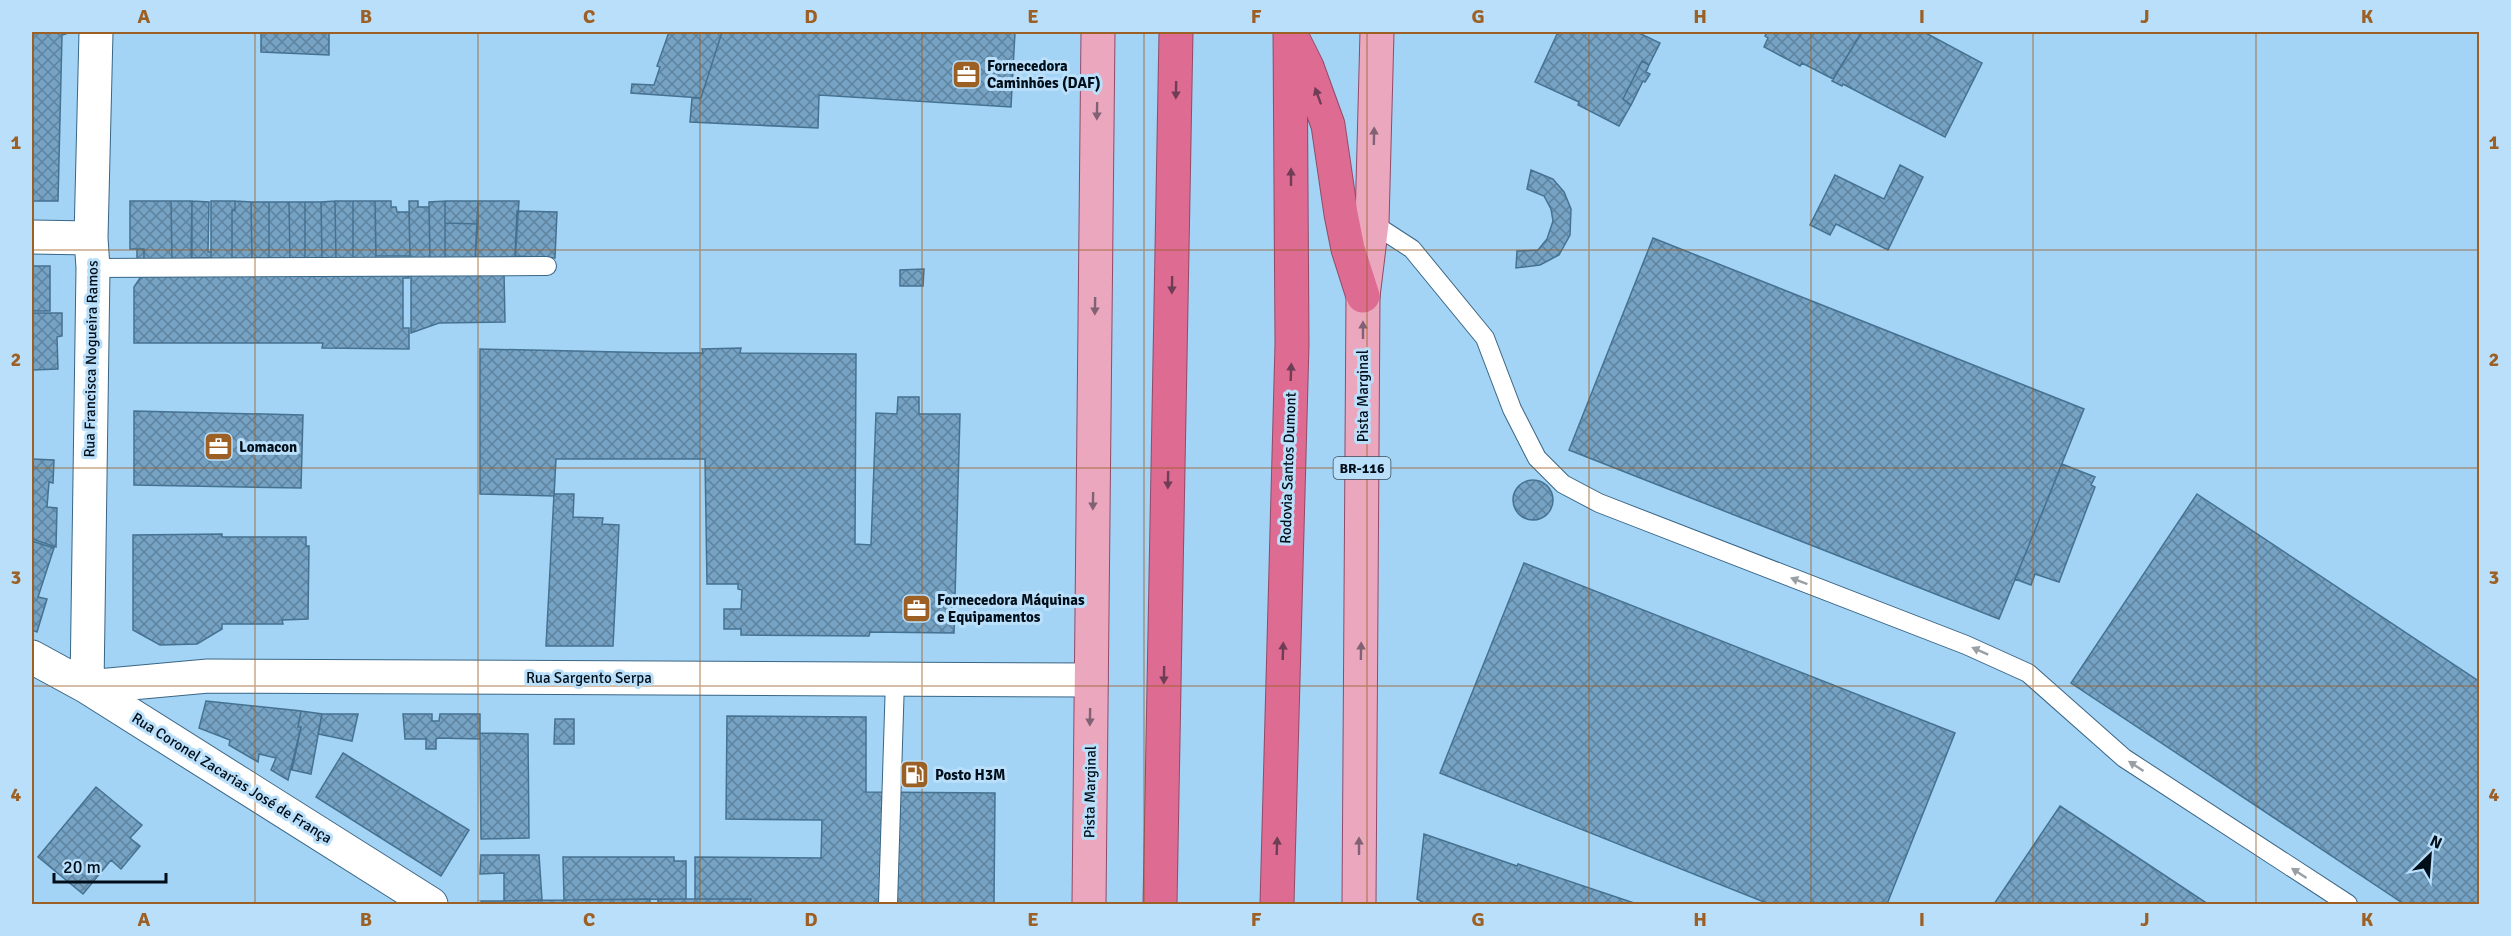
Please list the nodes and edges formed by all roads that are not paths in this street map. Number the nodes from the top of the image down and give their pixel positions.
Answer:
1 (96, 32) edge
2 (1098, 32) edge
3 (1176, 32) edge
4 (1290, 32) edge
5 (1377, 32) edge
6 (1372, 223) junction
7 (32, 237) edge
8 (92, 253) junction
9 (547, 266) dead end
10 (1363, 296) junction
11 (32, 657) edge
12 (895, 680) junction
13 (1091, 680) junction
14 (87, 687) junction
15 (431, 904) edge
16 (888, 904) edge
17 (1089, 904) edge
18 (1160, 904) edge
19 (1277, 904) edge
20 (1359, 904) edge
21 (2348, 904) edge

1 - 8 street, Rua Francisca Nogueira Ramos
2 -> 13 main road, Pista Marginal
3 -> 18 highway
10 -> 4 highway
19 -> 4 highway, Rodovia Santos Dumont
6 -> 5 main road, Pista Marginal / BR-116
6 - 10 main road, Pista Marginal / BR-116
21 -> 6 lane
7 - 8 street
8 - 9 lane
8 - 14 street, Rua Francisca Nogueira Ramos
20 -> 10 main road, Pista Marginal / BR-116
11 - 14 street, Rua Coronel Zacarias José de França
12 - 13 street, Rua Sargento Serpa
12 - 14 street, Rua Sargento Serpa
12 - 16 lane
13 -> 17 main road, Pista Marginal
14 - 15 street, Rua Coronel Zacarias José de França

